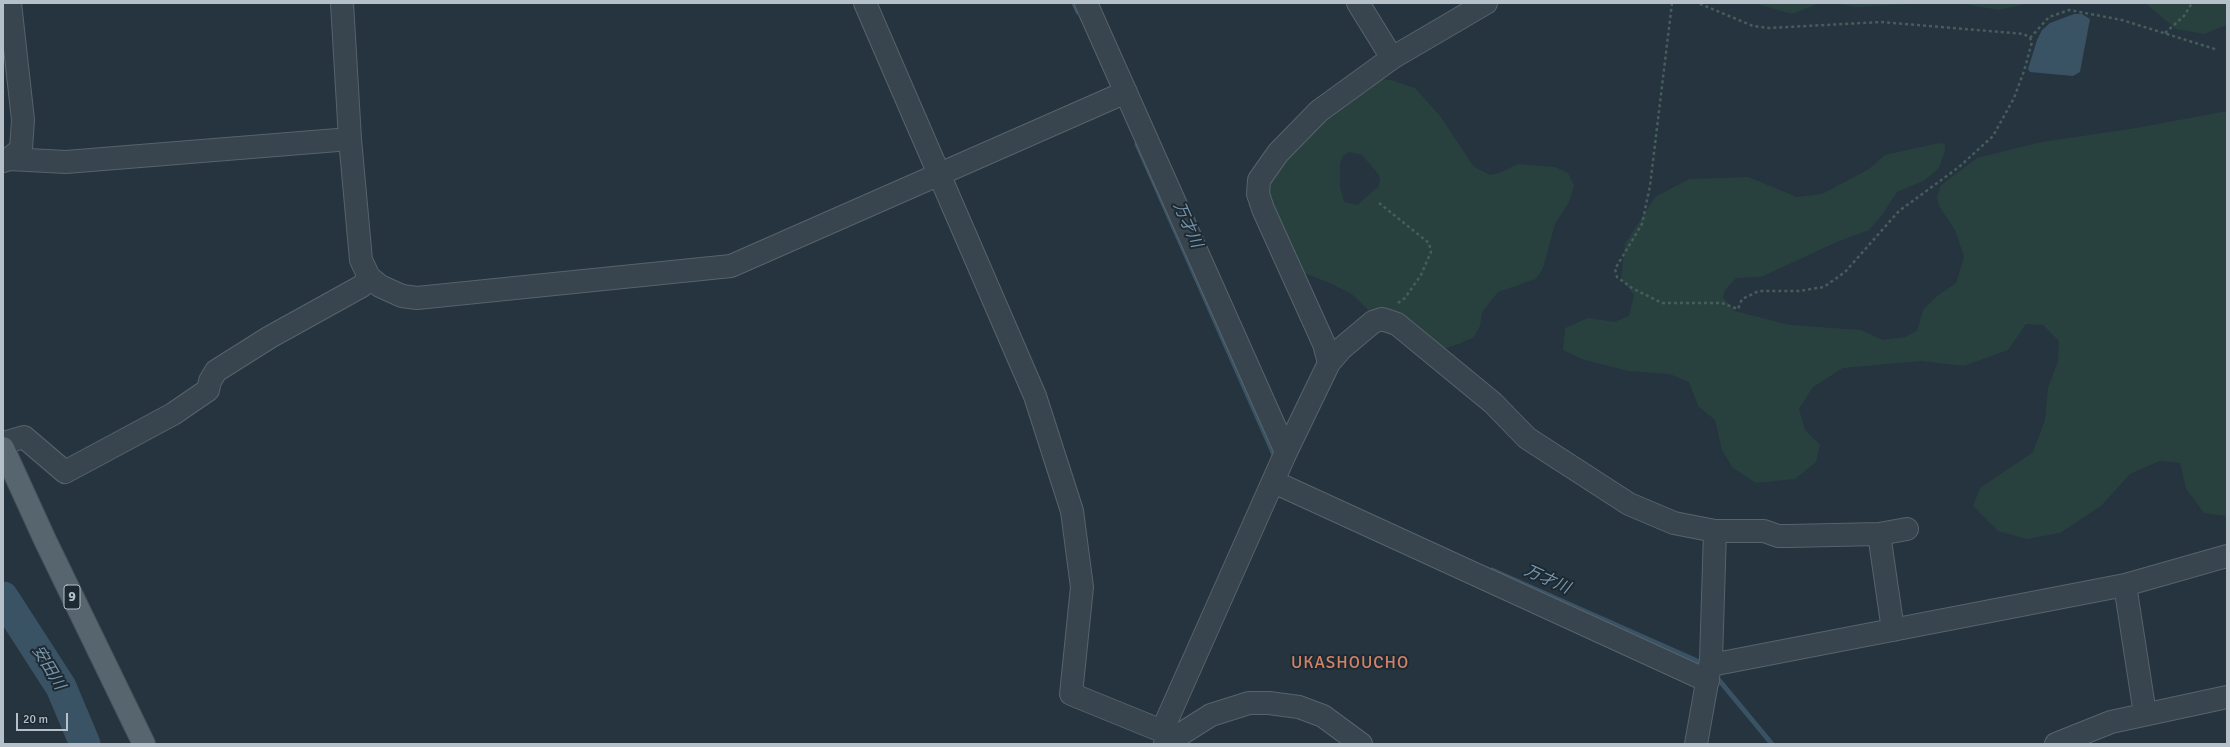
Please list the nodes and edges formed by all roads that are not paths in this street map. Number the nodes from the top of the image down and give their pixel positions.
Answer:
1 (10, 3) edge
2 (342, 3) edge
3 (865, 3) edge
4 (1086, 3) edge
5 (1358, 3) edge
6 (1486, 3) edge
7 (1392, 58) junction
8 (1118, 95) junction
9 (350, 139) junction
10 (6, 160) edge
11 (940, 175) junction
12 (368, 277) junction
13 (1329, 363) junction
14 (3, 443) edge
15 (3, 448) edge
16 (1286, 452) junction
17 (1274, 482) junction
18 (1907, 529) dead end
19 (1715, 531) junction
20 (1879, 534) junction
21 (2227, 556) edge
22 (2125, 585) junction
23 (1893, 630) junction
24 (1710, 669) junction
25 (2227, 697) edge
26 (2145, 714) junction
27 (1165, 739) edge
28 (144, 744) edge
29 (1361, 744) edge
30 (1696, 744) edge
31 (2056, 744) edge

1 - 10 street
2 - 9 street
3 - 11 street
4 - 8 street
5 - 7 street
6 - 7 street
7 - 13 street
8 - 11 street
8 - 16 street
9 - 10 street
9 - 12 street
11 - 12 street
11 - 27 street
12 - 14 street
13 - 16 street
13 - 19 street
15 - 28 main road, 9
16 - 17 street
17 - 24 street
17 - 27 street
18 - 20 street
19 - 20 street
19 - 24 street
20 - 23 street
21 - 22 street
22 - 23 street
22 - 26 street
23 - 24 street
24 - 30 street
25 - 26 street
26 - 31 street
27 - 29 street

